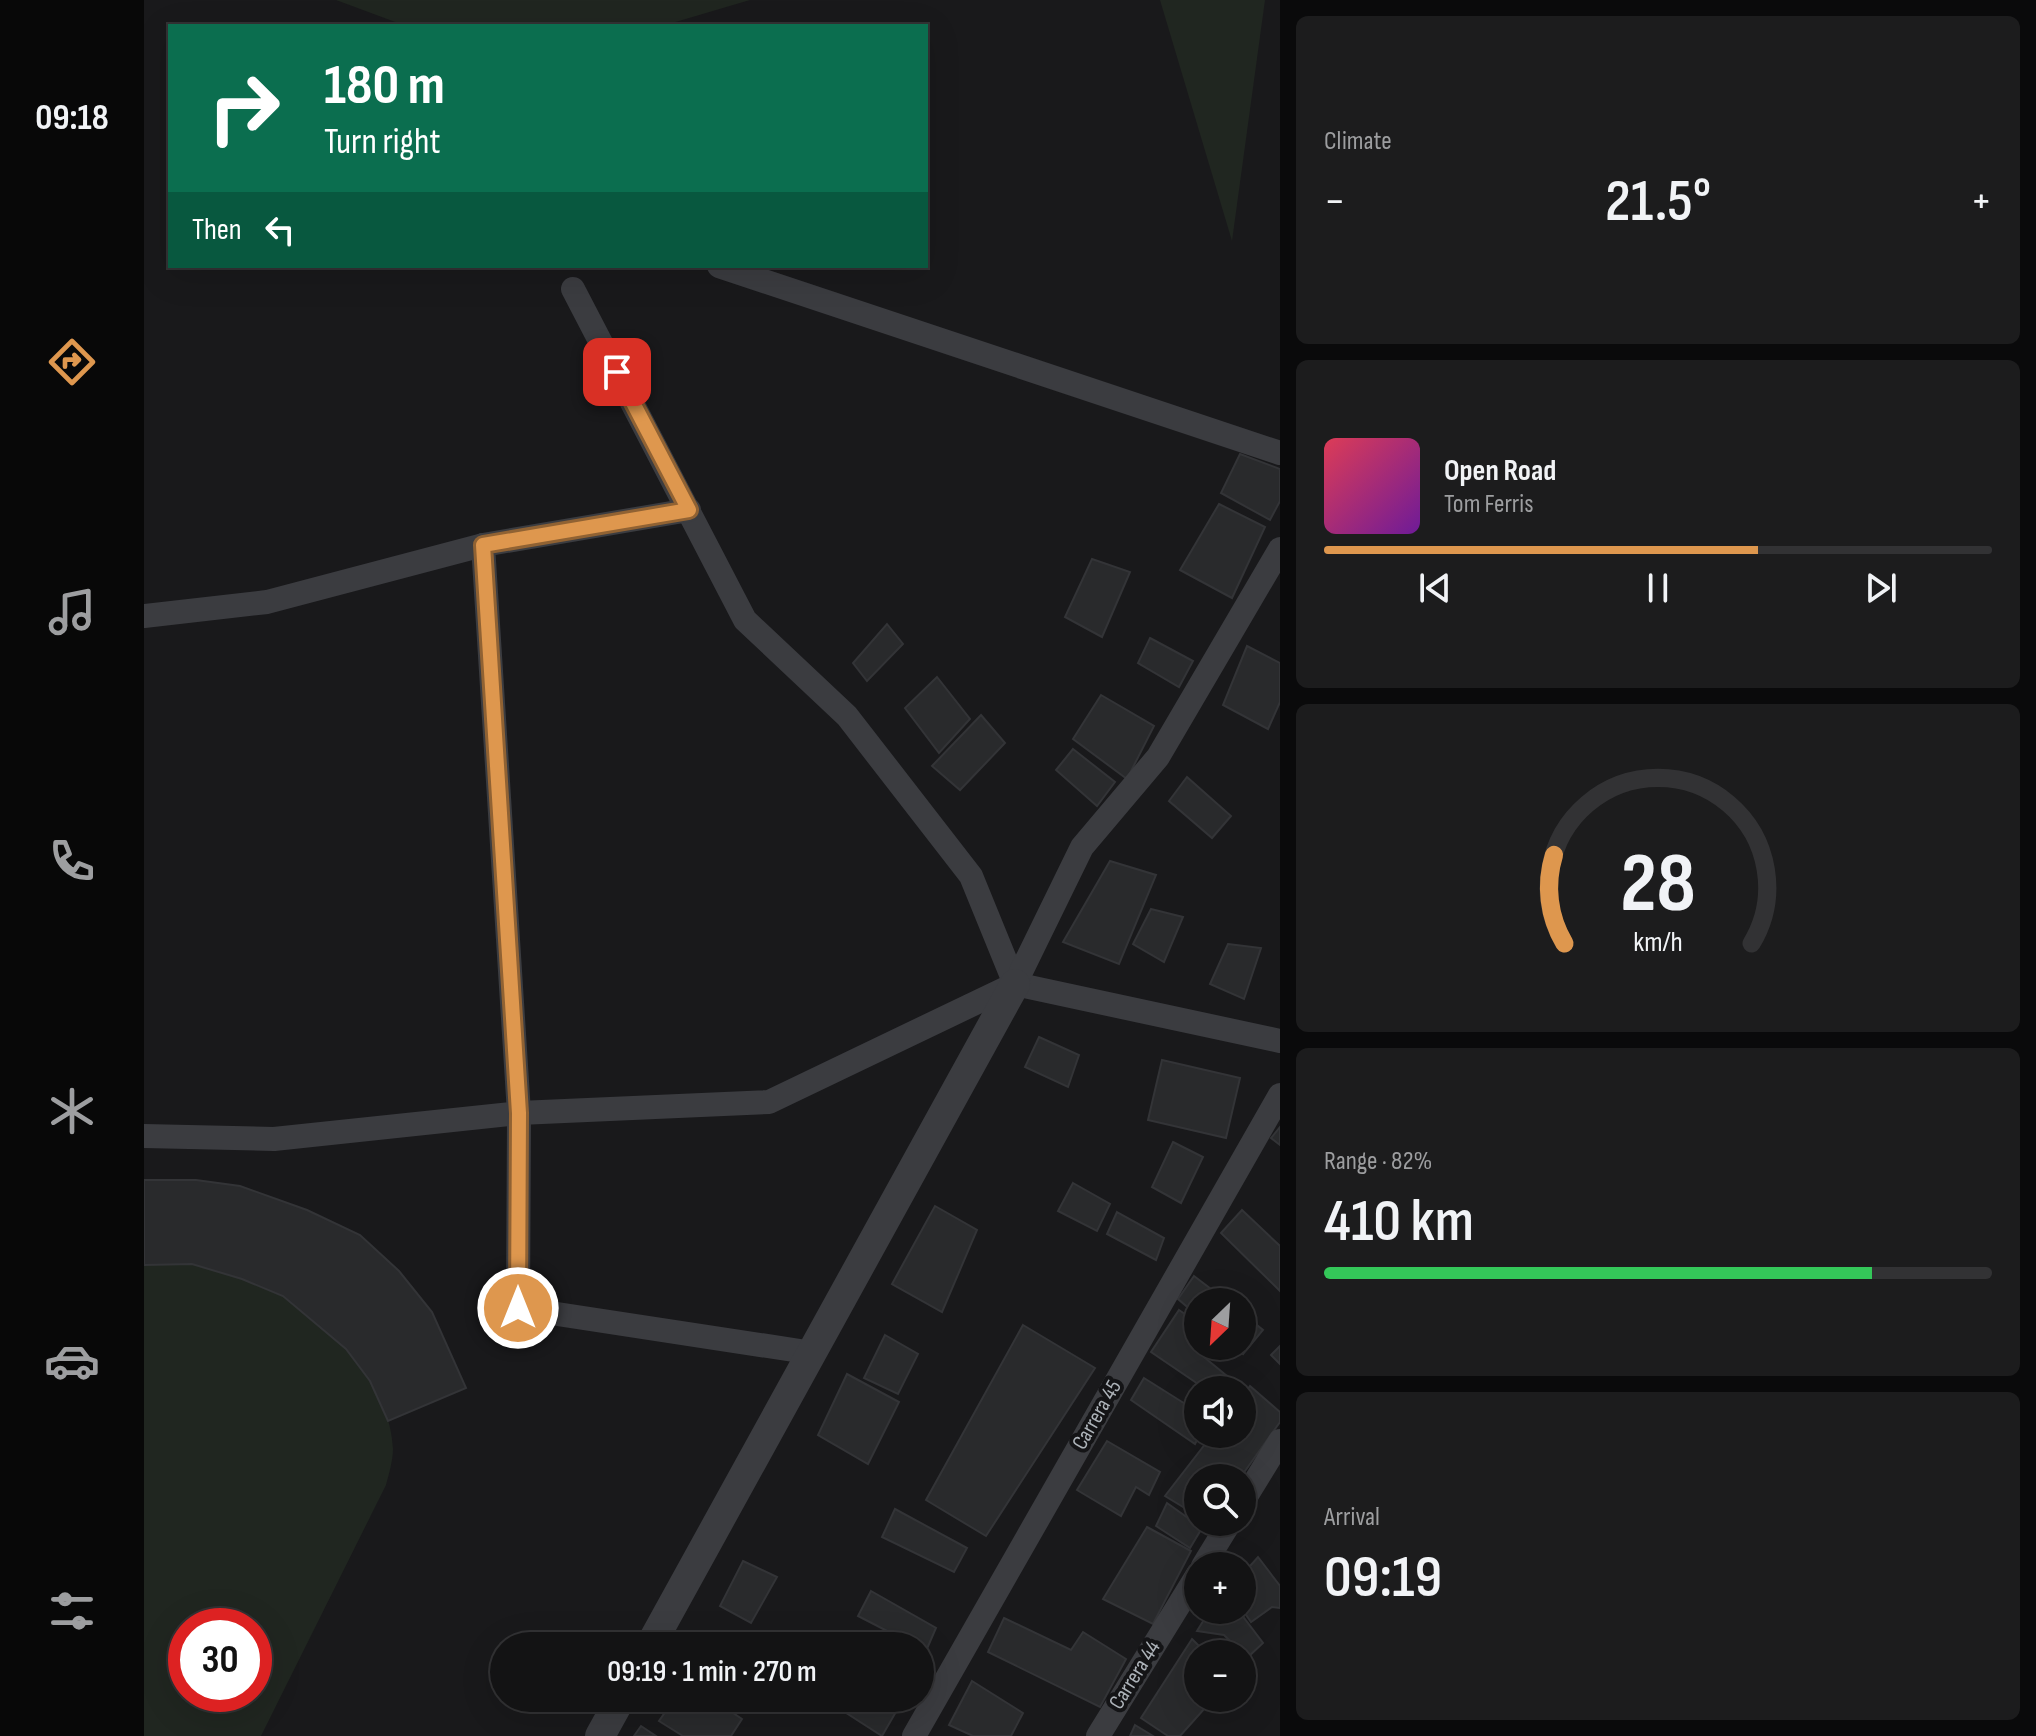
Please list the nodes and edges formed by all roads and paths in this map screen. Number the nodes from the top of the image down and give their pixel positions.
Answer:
1 (725, 268) edge
2 (573, 289) dead end
3 (1280, 453) edge
4 (689, 510) junction
5 (483, 545) junction
6 (1280, 549) edge
7 (144, 616) edge
8 (1015, 984) junction
9 (1280, 1041) edge
10 (1280, 1095) edge
11 (519, 1113) junction
12 (144, 1136) edge
13 (813, 1353) junction
14 (1280, 1441) edge
15 (1256, 1480) edge
16 (1184, 1597) edge
17 (658, 1632) edge
18 (613, 1712) edge
19 (600, 1736) edge
20 (914, 1736) edge
21 (1098, 1736) edge

1 - 3 street
2 - 4 street
4 - 5 street
4 - 8 street
5 - 7 street
5 - 11 street
6 - 8 street
8 - 9 street
8 - 11 street
8 - 13 street
10 - 20 street, Carrera 45
11 - 12 street
11 - 13 street
13 - 17 street
14 - 15 street
16 - 21 street, Carrera 44
18 - 19 street

